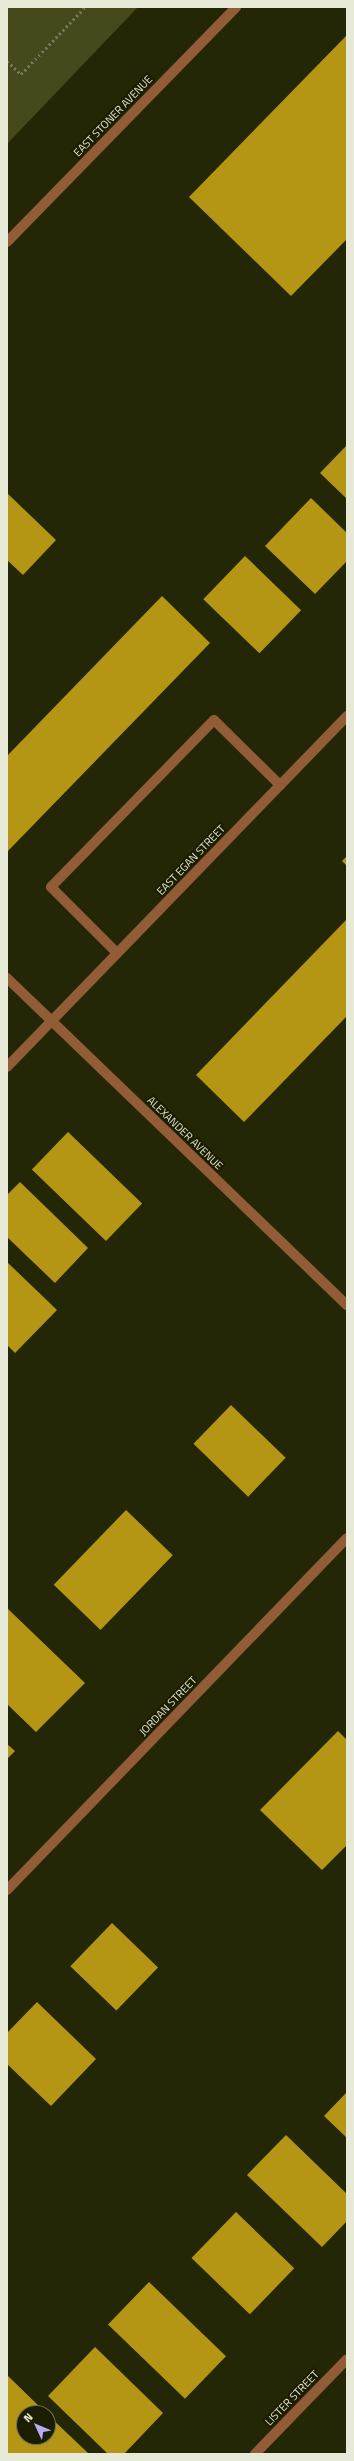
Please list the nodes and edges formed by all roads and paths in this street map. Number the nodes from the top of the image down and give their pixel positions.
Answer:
1 (86, 7) edge
2 (236, 7) edge
3 (7, 61) edge
4 (7, 242) edge
5 (347, 716) edge
6 (280, 786) junction
7 (117, 953) junction
8 (7, 978) edge
9 (52, 1021) junction
10 (7, 1067) edge
11 (347, 1304) edge
12 (347, 1538) edge
13 (7, 1890) edge
14 (347, 2359) edge
15 (255, 2454) edge

1 - 3 path
2 - 4 street, EAST STONER AVENUE
5 - 6 street, EAST EGAN STREET
6 - 7 street, EAST EGAN STREET
6 - 7 street
7 - 9 street, EAST EGAN STREET
8 - 9 street, ALEXANDER AVENUE
9 - 10 street, EAST EGAN STREET
9 - 11 street, ALEXANDER AVENUE
12 - 13 street, JORDAN STREET
14 - 15 street, LISTER STREET

